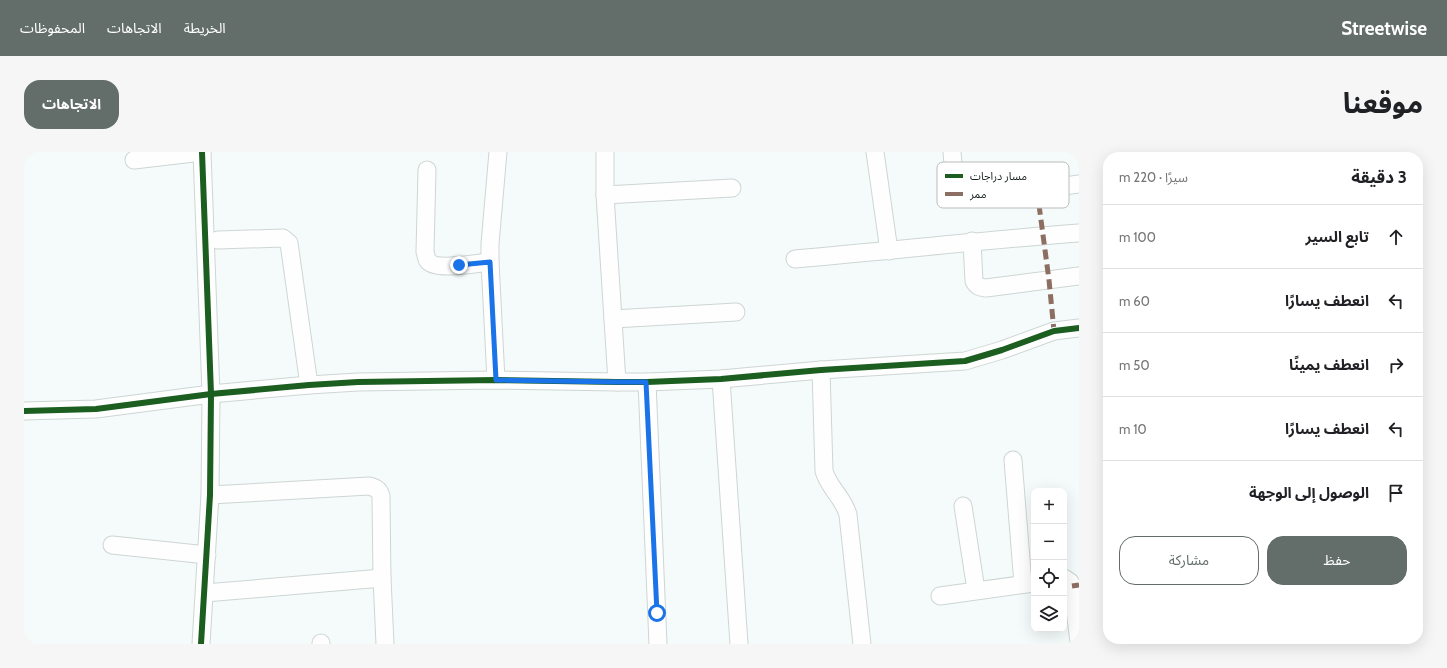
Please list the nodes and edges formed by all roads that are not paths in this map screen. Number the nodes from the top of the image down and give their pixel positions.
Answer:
1 (202, 152) edge
2 (498, 152) edge
3 (605, 152) edge
4 (875, 152) edge
5 (952, 152) edge
6 (134, 160) dead end
7 (953, 162) edge
8 (427, 170) dead end
9 (1079, 184) edge
10 (1069, 185) edge
11 (732, 188) dead end
12 (605, 195) junction
13 (1079, 233) edge
14 (218, 240) dead end
15 (972, 241) junction
16 (889, 251) junction
17 (795, 259) dead end
18 (490, 262) junction
19 (1079, 276) edge
20 (736, 312) dead end
21 (613, 318) junction
22 (1079, 328) edge
23 (820, 370) junction
24 (722, 379) junction
25 (496, 380) junction
26 (616, 382) junction
27 (646, 382) junction
28 (309, 385) junction
29 (211, 394) junction
30 (24, 411) edge
31 (1013, 460) dead end
32 (210, 495) junction
33 (963, 506) dead end
34 (112, 545) dead end
35 (207, 555) junction
36 (382, 578) junction
37 (1067, 580) edge
38 (1029, 583) edge
39 (976, 590) junction
40 (205, 593) junction
41 (940, 596) dead end
42 (1079, 642) edge
43 (201, 644) edge
44 (385, 644) edge
45 (658, 644) edge
46 (739, 644) edge
47 (862, 644) edge

1 - 6 street
1 - 29 street
2 - 18 street
3 - 12 street
4 - 16 street
5 - 7 street
8 - 18 street
9 - 10 street
11 - 12 street
12 - 21 street
13 - 15 street
14 - 28 street
15 - 16 street
15 - 19 street
16 - 17 street
18 - 25 street
20 - 21 street
21 - 26 street
22 - 23 street
23 - 24 street
23 - 47 street
24 - 27 street
24 - 46 street
25 - 26 street
25 - 28 street
26 - 27 street
27 - 45 street
28 - 29 street
29 - 30 street
29 - 32 street
31 - 38 street
32 - 35 street
32 - 36 street
33 - 39 street
34 - 35 street
35 - 40 street
36 - 40 street
36 - 44 street
37 - 42 street
38 - 39 street
39 - 41 street
40 - 43 street

